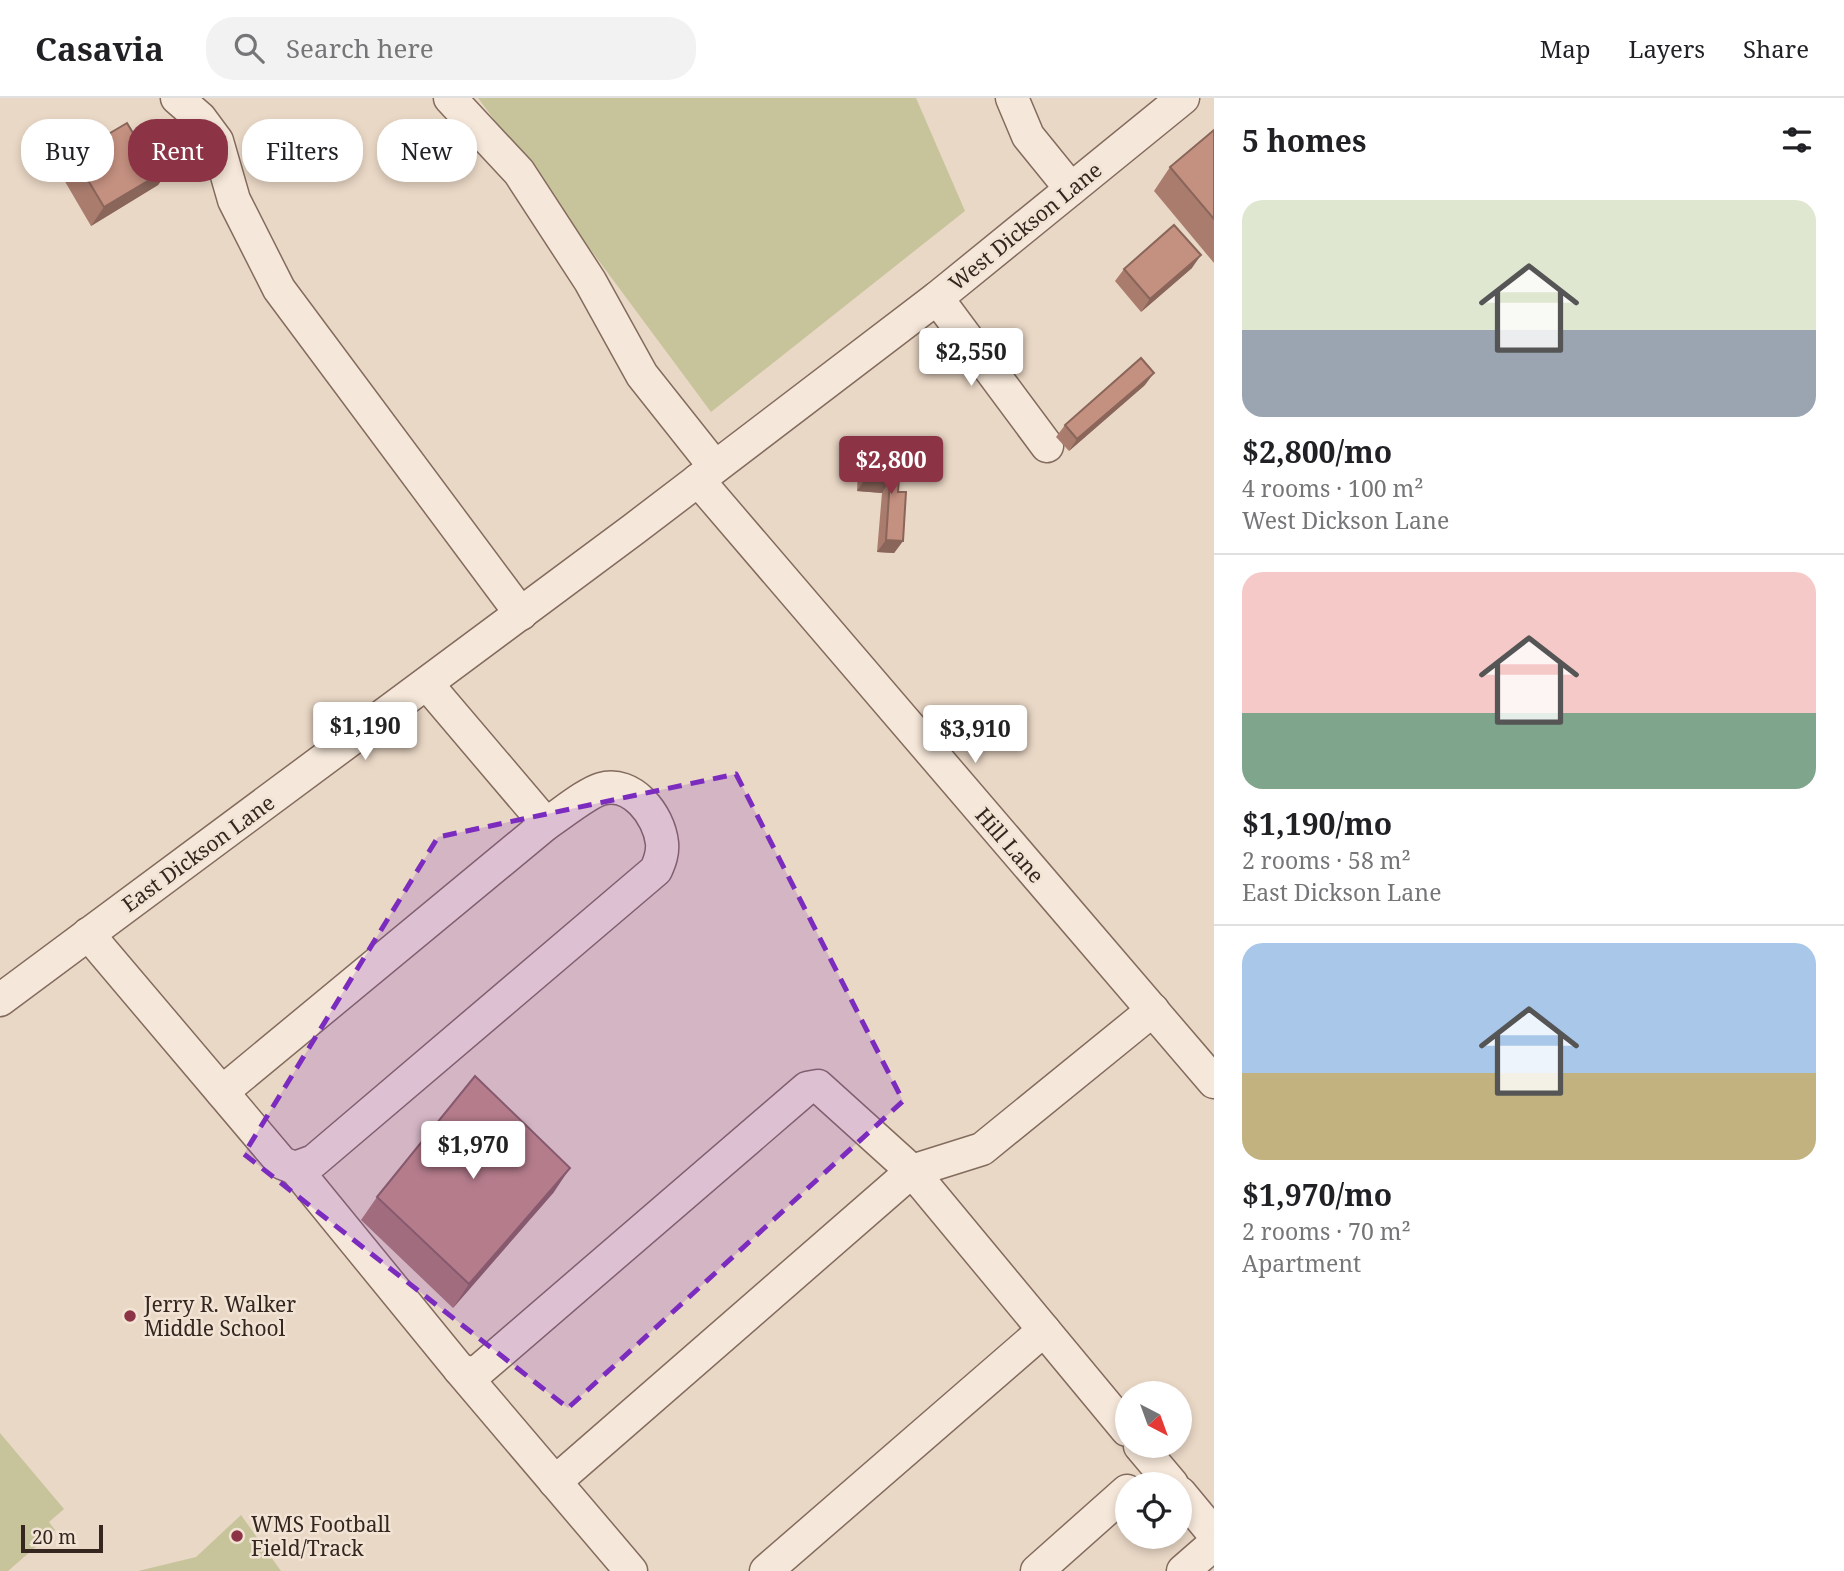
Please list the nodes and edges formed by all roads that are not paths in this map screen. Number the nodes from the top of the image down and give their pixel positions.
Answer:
1 (177, 98) edge
2 (450, 98) edge
3 (1012, 98) edge
4 (1183, 98) edge
5 (1071, 189) junction
6 (937, 298) junction
7 (1047, 446) dead end
8 (706, 474) junction
9 (521, 614) junction
10 (427, 684) junction
11 (546, 824) junction
12 (89, 934) junction
13 (0, 999) edge
14 (1153, 1010) junction
15 (1214, 1082) edge
16 (222, 1092) junction
17 (295, 1168) junction
18 (912, 1171) junction
19 (1044, 1330) junction
20 (460, 1370) junction
21 (1115, 1416) edge
22 (555, 1482) junction
23 (1115, 1502) edge
24 (1192, 1507) edge
25 (1214, 1534) edge
26 (1214, 1544) edge
27 (631, 1571) edge
28 (765, 1571) edge
29 (1037, 1571) edge
30 (1183, 1571) edge

1 - 9 street
2 - 8 street, Hill Lane
3 - 5 street
4 - 5 street, West Dickson Lane
5 - 6 street, West Dickson Lane
6 - 7 street
6 - 8 street, West Dickson Lane
8 - 9 street, East Dickson Lane
8 - 14 street, Hill Lane
9 - 10 street, East Dickson Lane
10 - 11 street
10 - 12 street, East Dickson Lane
11 - 16 street
11 - 17 street
12 - 13 street, East Dickson Lane
12 - 16 street
14 - 15 street, Hill Lane
14 - 18 street
16 - 17 street
17 - 20 street
18 - 19 street
18 - 20 street
18 - 22 street
19 - 21 street
19 - 28 street
20 - 22 street
22 - 27 street
23 - 29 street
24 - 25 street
26 - 30 street

